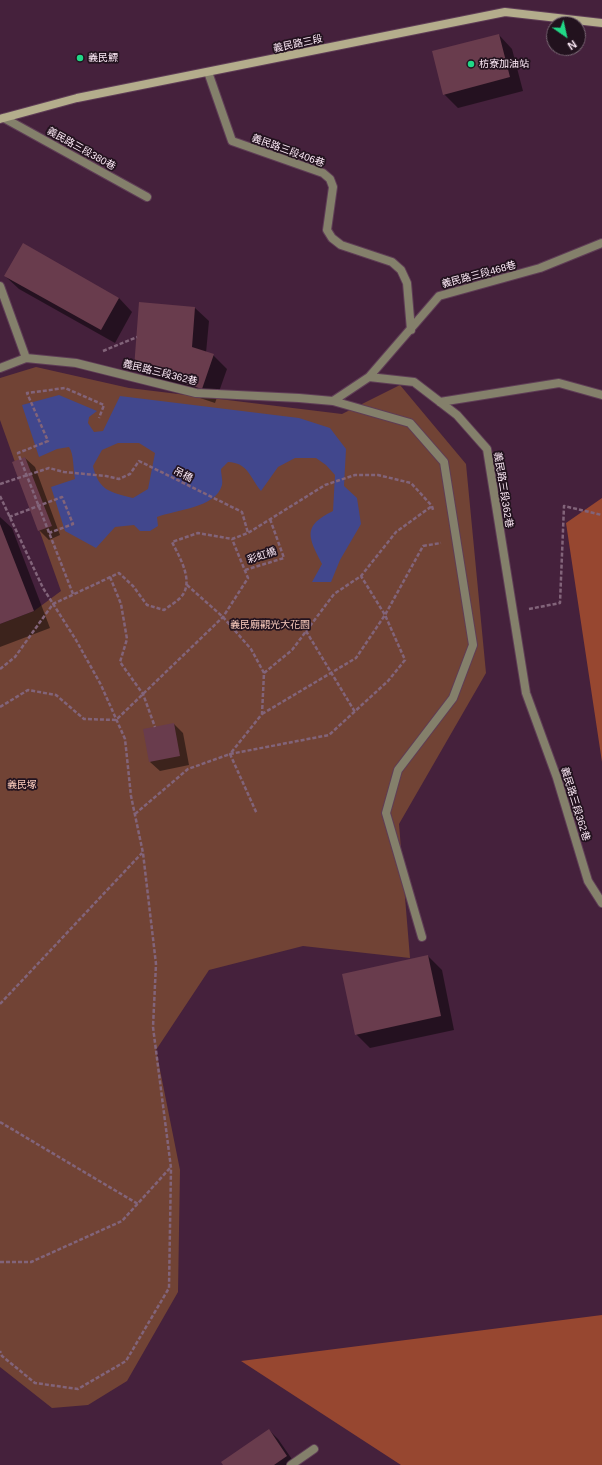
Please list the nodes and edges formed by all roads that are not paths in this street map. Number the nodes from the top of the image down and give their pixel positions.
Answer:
1 (602, 23) edge
2 (208, 72) junction
3 (2, 118) edge
4 (147, 197) dead end
5 (602, 243) edge
6 (0, 286) edge
7 (410, 330) junction
8 (26, 358) junction
9 (0, 368) edge
10 (369, 377) junction
11 (602, 395) edge
12 (333, 401) junction
13 (440, 402) junction
14 (602, 903) edge
15 (422, 937) dead end
16 (314, 1449) dead end
17 (291, 1465) edge

1 - 2 main road, 義民路三段
2 - 3 main road, 義民路三段
2 - 7 lane, 義民路三段406巷
3 - 4 lane, 義民路三段380巷
5 - 7 lane, 義民路三段468巷
6 - 8 lane
7 - 10 lane, 義民路三段468巷
8 - 9 lane
8 - 12 lane, 義民路三段362巷
10 - 12 lane
10 - 13 lane, 義民路三段362巷
11 - 13 lane
12 - 15 lane, 義民路三段362巷
13 - 14 lane, 義民路三段362巷
16 - 17 lane

